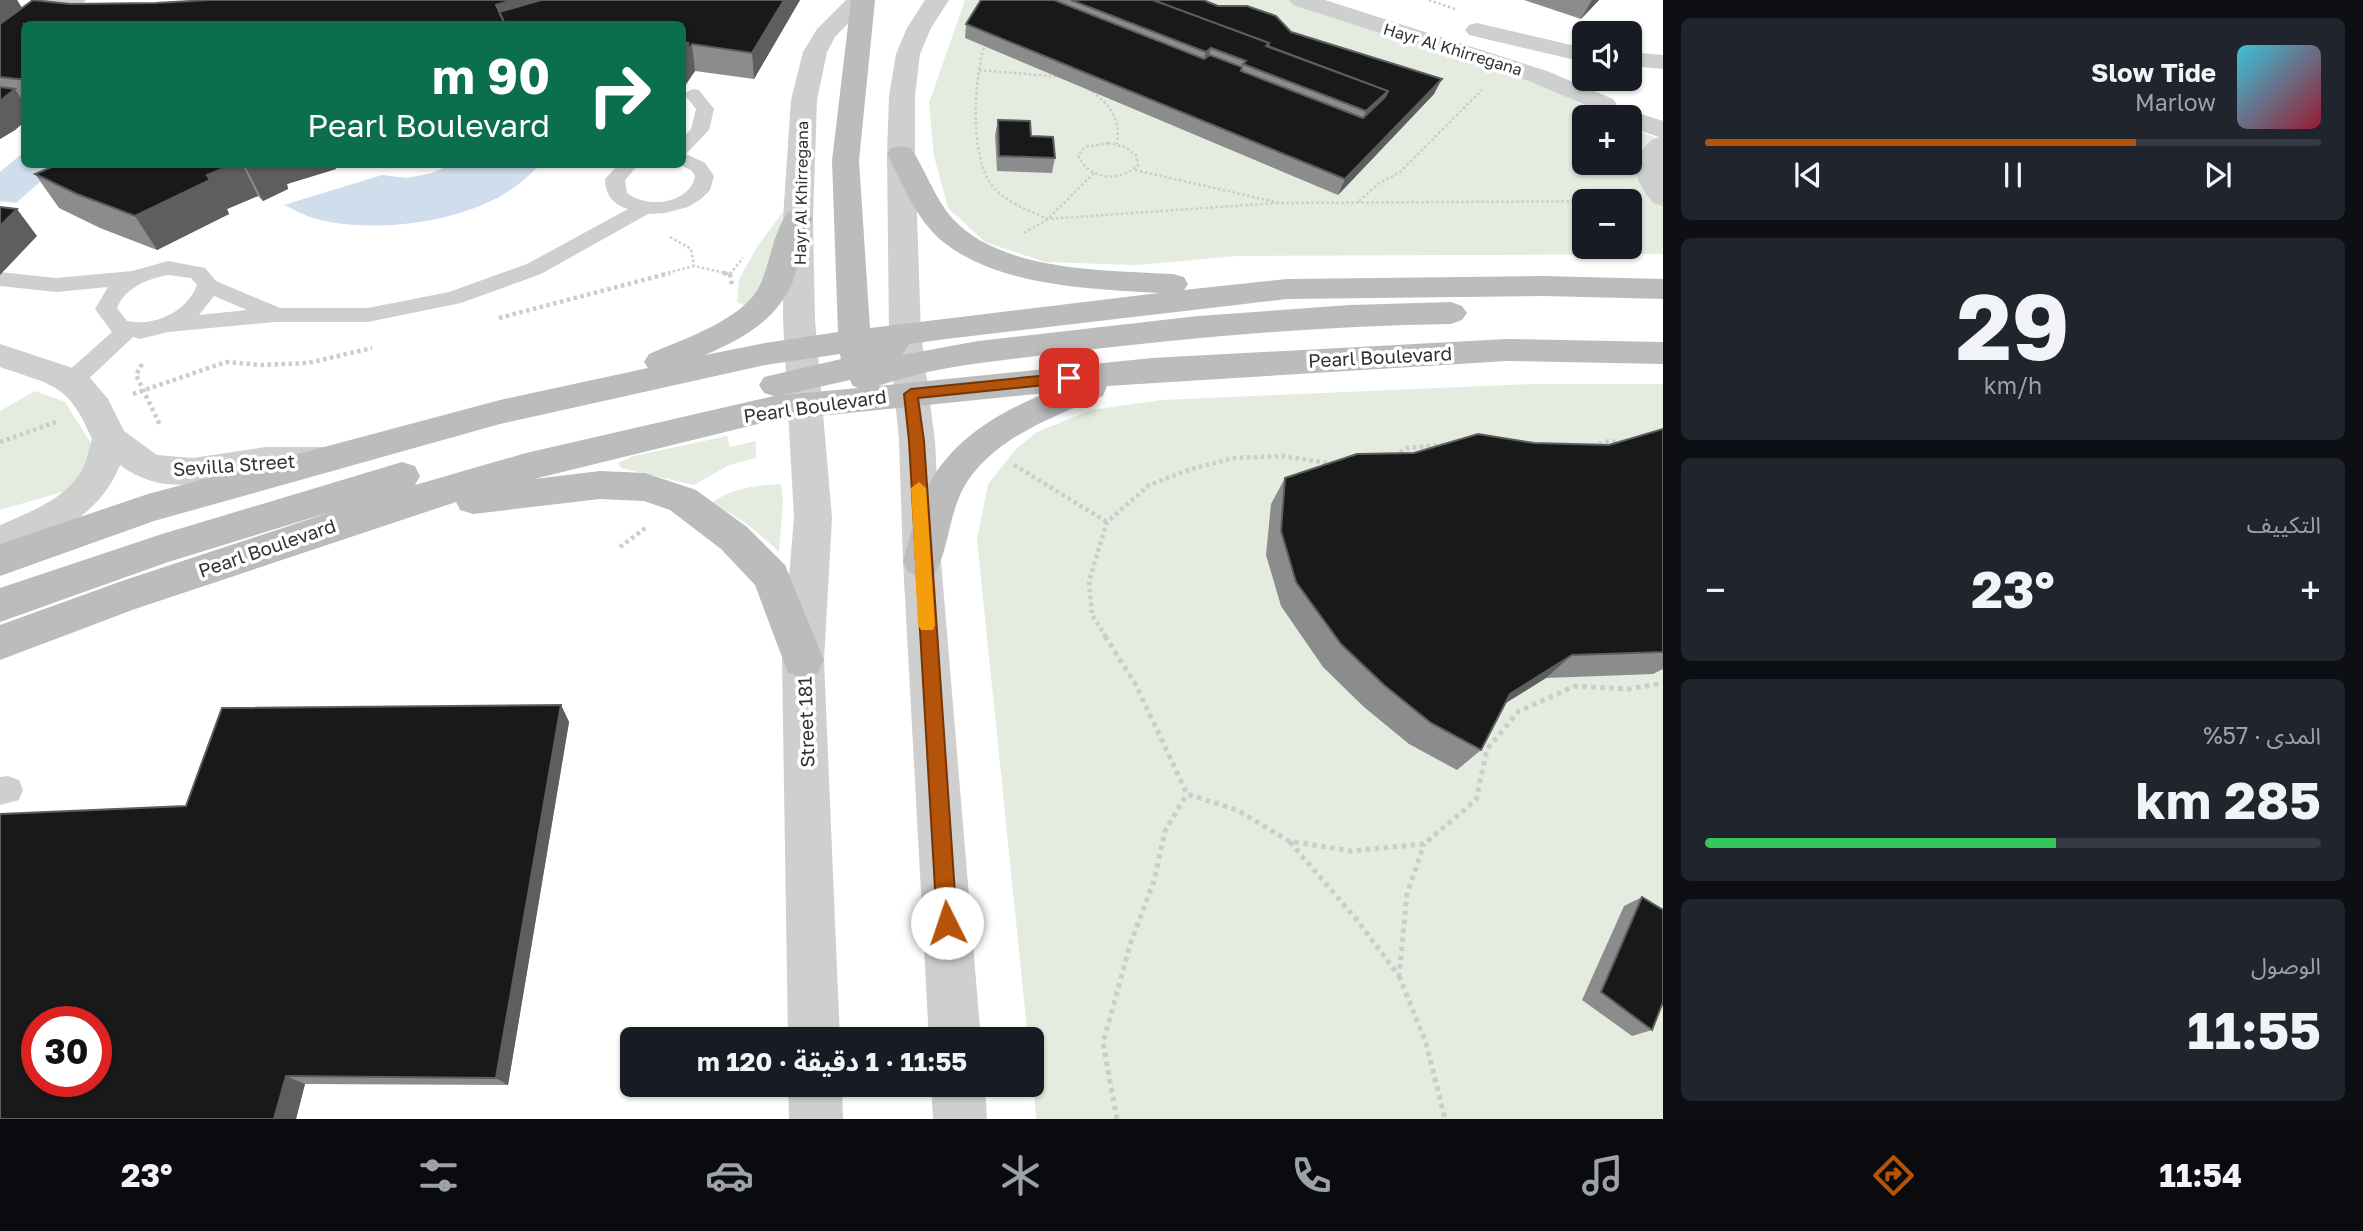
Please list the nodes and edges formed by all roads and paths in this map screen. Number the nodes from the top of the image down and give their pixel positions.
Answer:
1 (52, 0) edge
2 (74, 0) edge
3 (861, 0) edge
4 (937, 0) edge
5 (1301, 0) edge
6 (1452, 23) dead end
7 (987, 40) edge
8 (1663, 44) edge
9 (1572, 53) edge
10 (1642, 54) edge
11 (1642, 60) edge
12 (1663, 62) edge
13 (1509, 66) junction
14 (979, 70) junction
15 (1062, 78) edge
16 (1084, 86) edge
17 (1591, 91) edge
18 (693, 94) dead end
19 (1604, 104) joint
20 (1642, 123) edge
21 (1663, 130) edge
22 (1117, 144) junction
23 (1663, 144) edge
24 (686, 146) edge
25 (901, 154) junction
26 (686, 161) edge
27 (626, 168) edge
28 (1135, 170) junction
29 (1094, 173) junction
30 (619, 197) junction
31 (1649, 199) edge
32 (1359, 202) junction
33 (1280, 203) junction
34 (643, 209) junction
35 (798, 218) junction
36 (1048, 219) junction
37 (663, 230) dead end
38 (600, 232) junction
39 (1014, 240) dead end
40 (694, 266) dead end
41 (136, 278) junction
42 (0, 279) edge
43 (56, 285) junction
44 (208, 285) junction
45 (1287, 289) junction
46 (1663, 289) edge
47 (106, 309) junction
48 (1663, 311) edge
49 (276, 315) junction
50 (168, 324) junction
51 (130, 329) junction
52 (1663, 354) edge
53 (0, 355) edge
54 (862, 361) junction
55 (908, 364) junction
56 (1152, 370) junction
57 (804, 378) junction
58 (73, 380) junction
59 (596, 391) junction
60 (110, 439) junction
61 (1633, 444) edge
62 (1459, 445) edge
63 (1583, 448) edge
64 (326, 460) junction
65 (1389, 460) edge
66 (1343, 465) edge
67 (1024, 471) dead end
68 (387, 508) junction
69 (1107, 522) junction
70 (0, 541) edge
71 (0, 560) edge
72 (922, 561) junction
73 (0, 605) edge
74 (0, 643) edge
75 (803, 660) junction
76 (1663, 683) edge
77 (1187, 794) junction
78 (1289, 841) junction
79 (1424, 844) junction
80 (1399, 976) junction
81 (814, 1027) edge
82 (954, 1027) edge
83 (815, 1097) edge
84 (959, 1097) edge
85 (816, 1119) edge
86 (960, 1119) edge
87 (1117, 1119) edge
88 (1445, 1119) edge

1 - 2 street
3 - 35 street, Hayr Al Khirregana
3 - 54 main road
4 - 25 street
5 - 13 street, Hayr Al Khirregana
6 - 9 street, Hayr Al Khirregana
7 - 14 path
8 - 10 street
11 - 12 street
13 - 19 street, Hayr Al Khirregana
13 - 32 path
14 - 15 path
14 - 36 path
16 - 22 path
17 - 19 street
18 - 24 lane
20 - 21 street, Hayr Al Khirregana
22 - 28 path
22 - 29 path
23 - 31 street
25 - 45 main road
25 - 55 street
26 - 34 lane
27 - 30 lane
28 - 29 path
28 - 33 path
29 - 36 path
30 - 34 lane
30 - 38 lane
31 - 32 path
32 - 33 path
33 - 36 path
34 - 38 lane
35 - 57 street, Hayr Al Khirregana
35 - 59 main road
36 - 39 path
37 - 40 path
38 - 49 lane
41 - 43 lane
41 - 44 lane
41 - 47 lane
42 - 43 lane
43 - 47 lane
44 - 49 lane
44 - 50 lane
45 - 46 main road, Pearl Boulevard
45 - 55 main road, Pearl Boulevard
47 - 51 lane
48 - 55 main road
49 - 50 lane
50 - 51 lane
51 - 58 lane
52 - 56 main road, Pearl Boulevard
53 - 58 street
54 - 55 main road
54 - 55 main road
54 - 57 main road
54 - 57 main road, Pearl Boulevard
55 - 56 main road, Pearl Boulevard
55 - 57 main road, Pearl Boulevard
55 - 72 street
56 - 72 main road
57 - 59 main road, Pearl Boulevard
57 - 68 main road, Pearl Boulevard
57 - 73 main road
57 - 75 street, Street 181
58 - 60 street, Sevilla Street
59 - 64 main road, Pearl Boulevard
60 - 64 street, Sevilla Street
60 - 70 street
61 - 63 path
62 - 65 path
64 - 71 main road, Pearl Boulevard
66 - 69 path
67 - 69 path
68 - 74 main road, Pearl Boulevard
68 - 75 main road
69 - 77 path
72 - 82 street
75 - 81 street, Street 181
76 - 79 path
77 - 78 path
77 - 87 path
78 - 79 path
78 - 80 path
79 - 80 path
80 - 88 path
83 - 85 street
84 - 86 street

